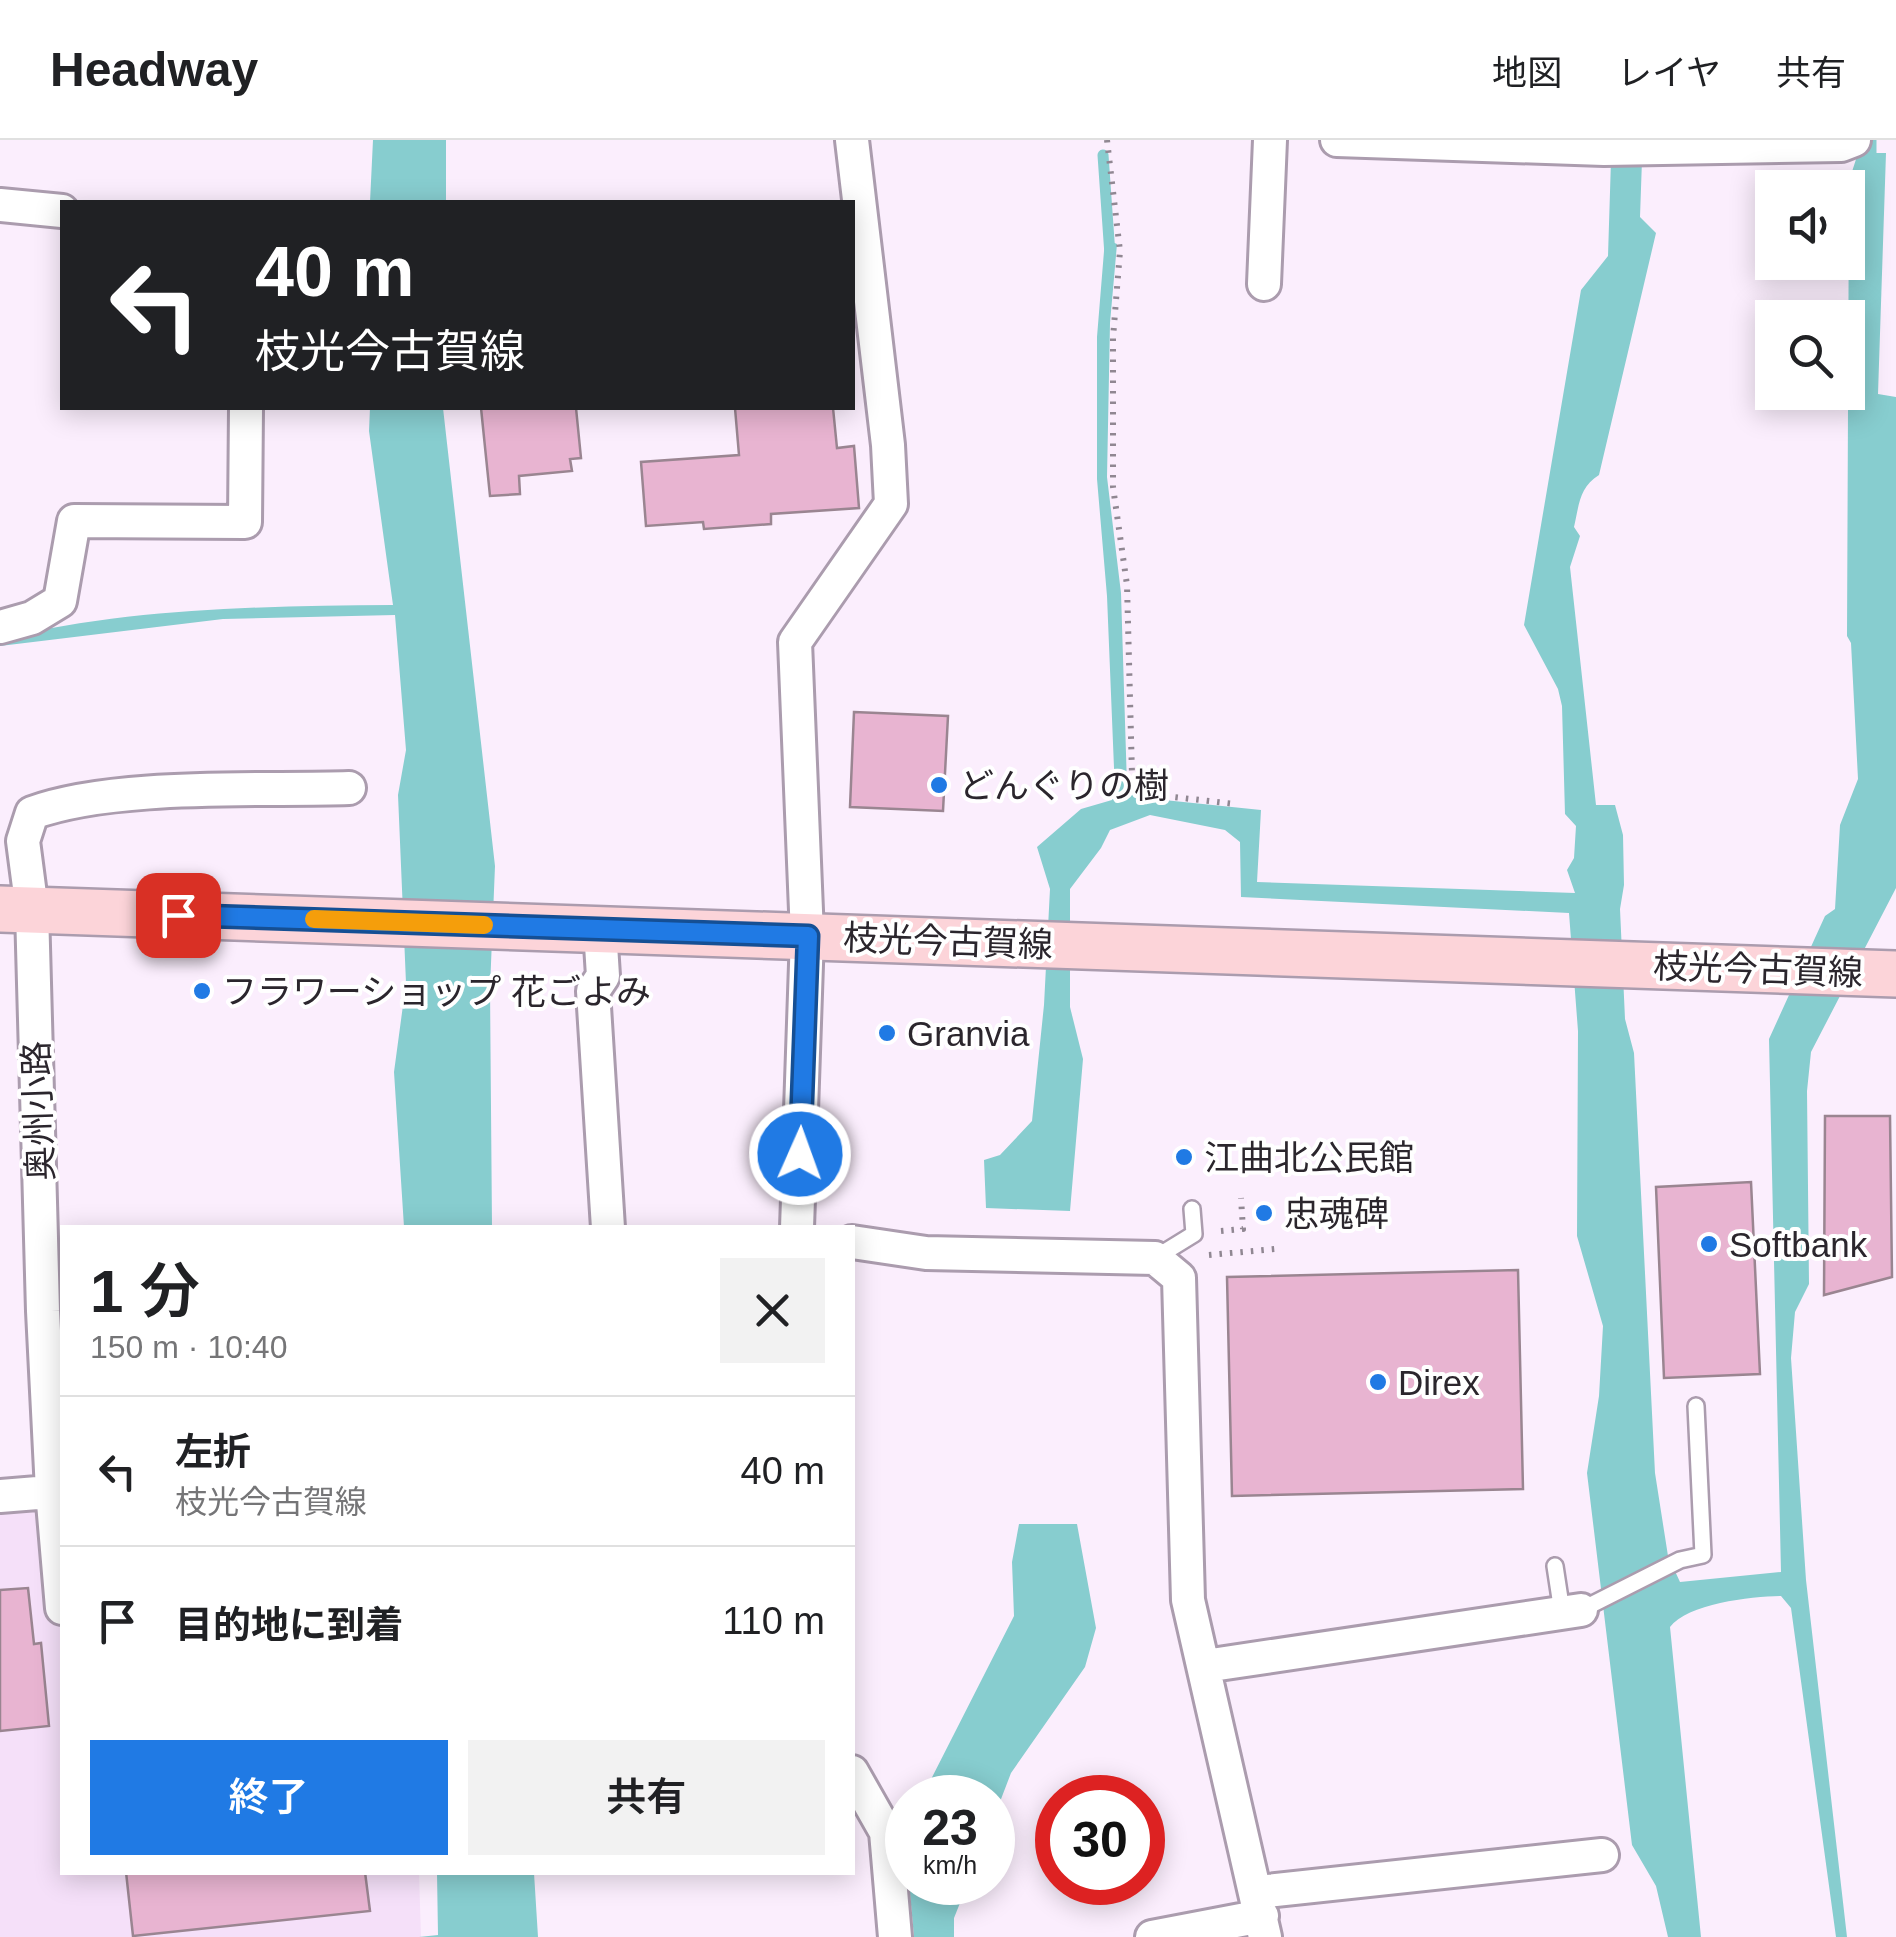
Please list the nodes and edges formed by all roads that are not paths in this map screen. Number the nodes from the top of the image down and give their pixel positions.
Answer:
1 (852, 140) edge
2 (1270, 140) edge
3 (1337, 140) edge
4 (1847, 142) edge
5 (0, 205) edge
6 (60, 211) edge
7 (1264, 284) dead end
8 (246, 410) edge
9 (0, 627) edge
10 (349, 788) dead end
11 (12, 841) edge
12 (16, 910) edge
13 (600, 929) junction
14 (808, 936) junction
15 (1896, 974) edge
16 (1192, 1209) dead end
17 (608, 1225) edge
18 (797, 1225) edge
19 (855, 1242) edge
20 (1164, 1265) junction
21 (1696, 1406) dead end
22 (57, 1492) edge
23 (0, 1496) edge
24 (60, 1562) edge
25 (1555, 1566) dead end
26 (1571, 1611) junction
27 (1205, 1666) junction
28 (855, 1777) edge
29 (1602, 1855) dead end
30 (1262, 1915) edge
31 (895, 1937) edge
32 (1152, 1937) edge

1 - 14 street
2 - 7 street
3 - 4 street
5 - 6 street
8 - 9 street
10 - 11 street
11 - 12 street, 奥州小路
12 - 13 main road, 枝光今古賀線
12 - 22 street, 奥州小路
13 - 14 main road, 枝光今古賀線
13 - 17 street
14 - 15 main road, 枝光今古賀線
14 - 18 street
16 - 20 lane
19 - 20 street
20 - 27 street
21 - 26 lane
22 - 23 street
22 - 24 street, 奥州小路
25 - 26 lane
26 - 27 street
27 - 30 street
28 - 31 street
29 - 30 street
30 - 32 street

